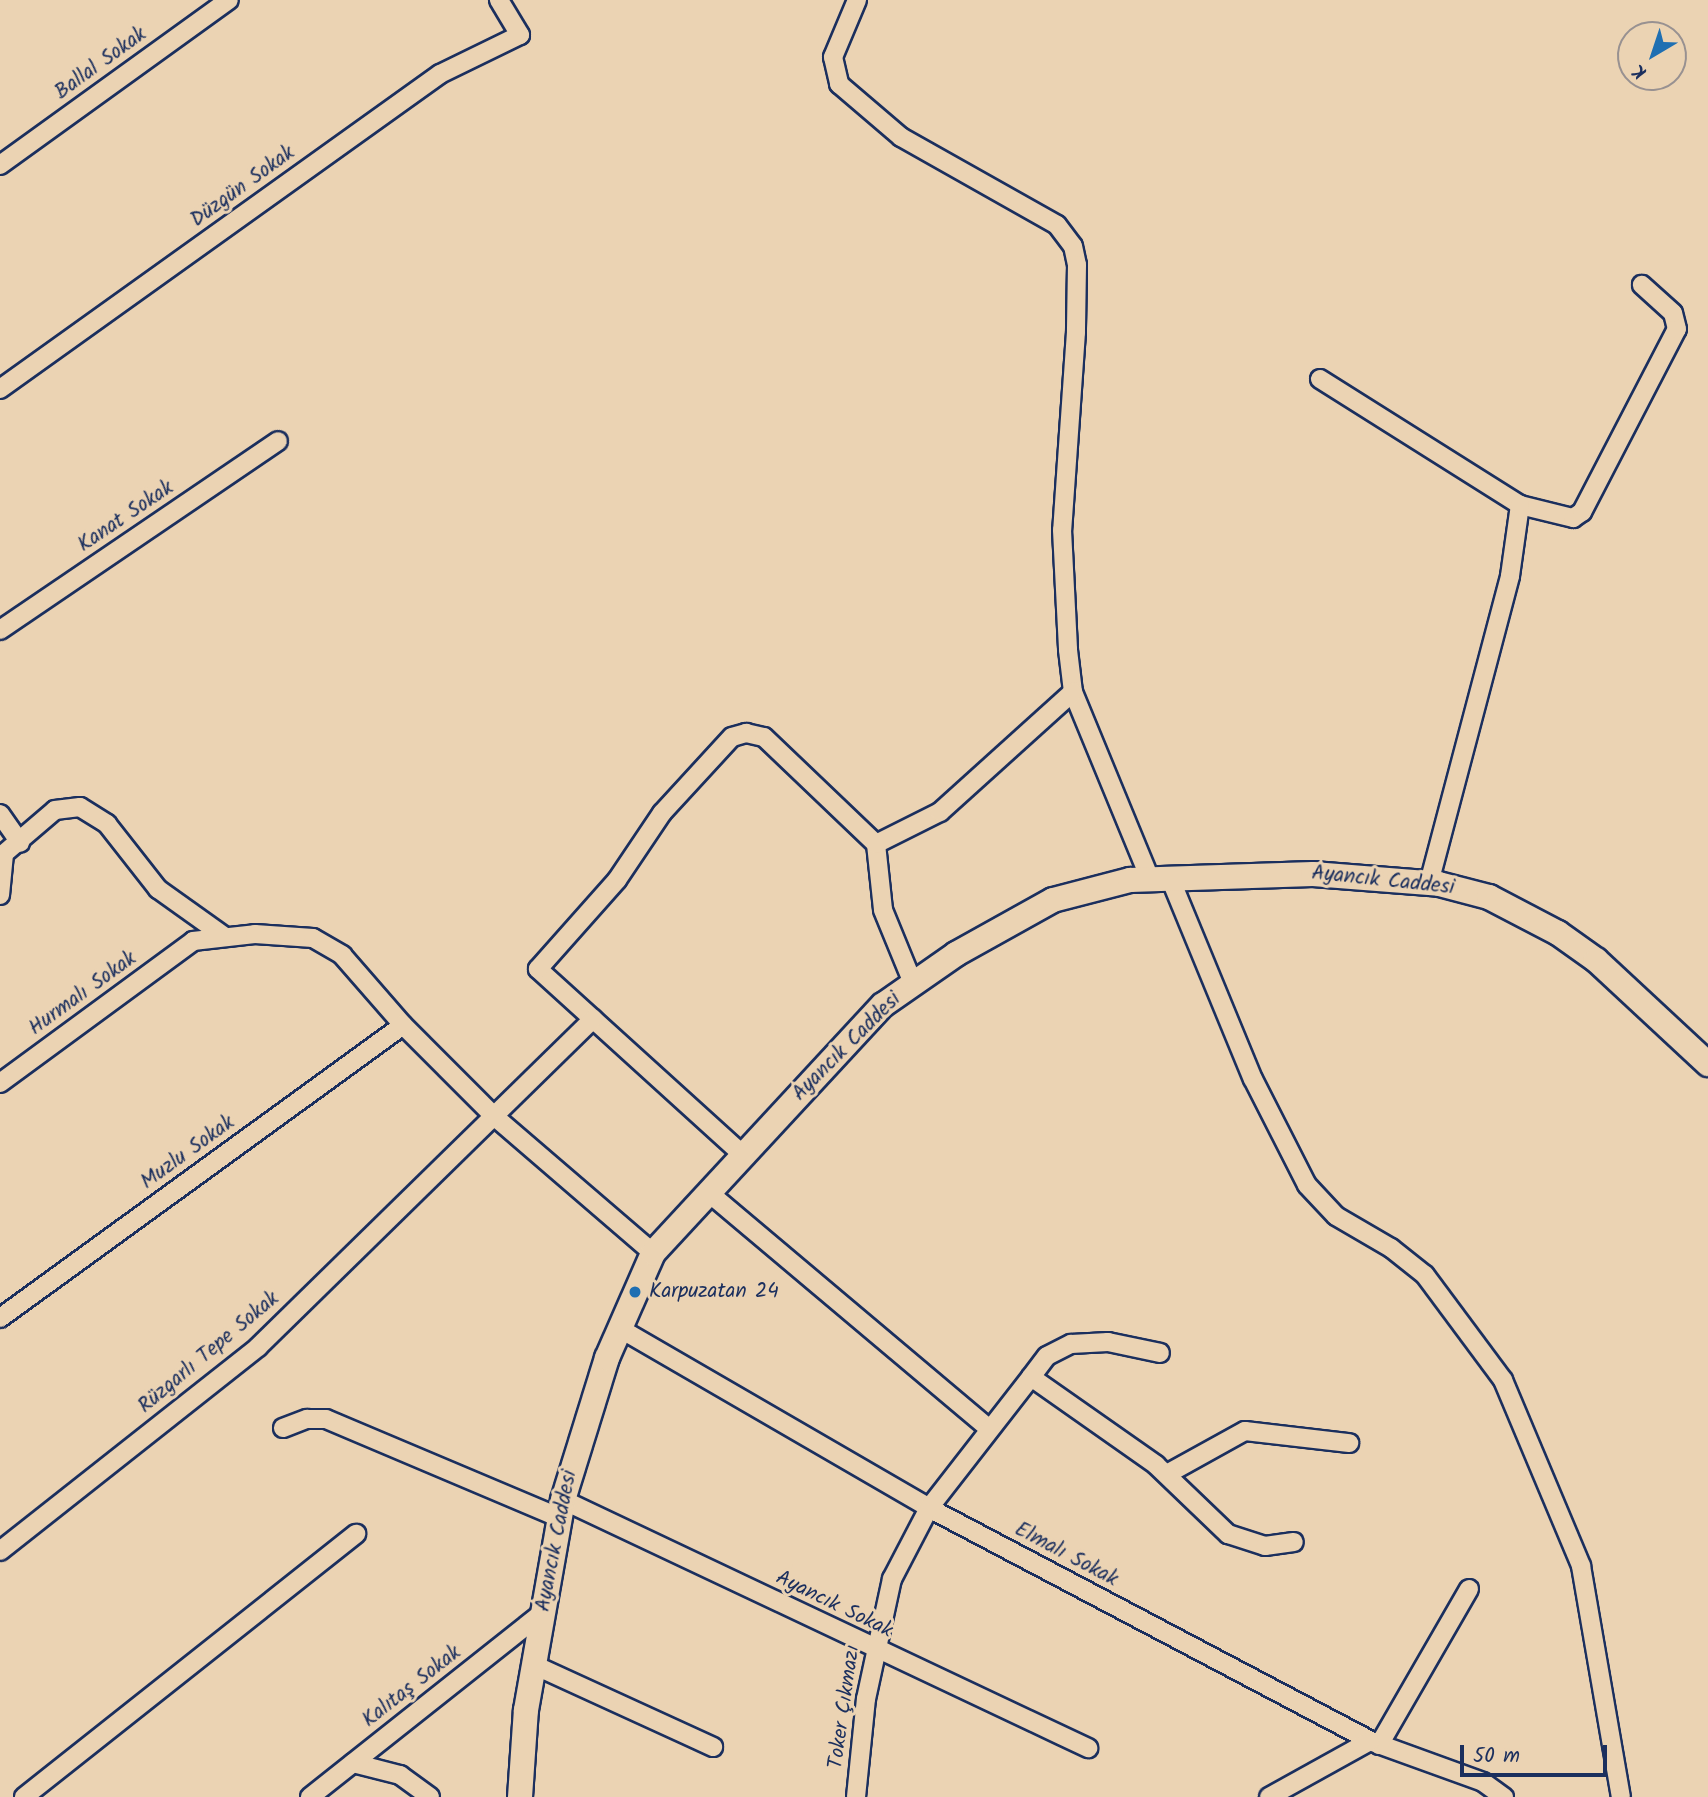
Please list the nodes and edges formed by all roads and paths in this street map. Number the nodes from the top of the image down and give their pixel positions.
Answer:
1 (229, 0) edge
2 (499, 0) edge
3 (857, 0) edge
4 (0, 165) edge
5 (1642, 285) dead end
6 (1320, 379) dead end
7 (0, 389) edge
8 (278, 441) dead end
9 (1520, 505) junction
10 (0, 631) edge
11 (1073, 692) junction
12 (0, 814) edge
13 (20, 843) junction
14 (876, 844) junction
15 (2, 856) edge
16 (1160, 878) junction
17 (1429, 883) junction
18 (0, 895) edge
19 (224, 936) junction
20 (913, 982) junction
21 (593, 1019) junction
22 (403, 1025) junction
23 (1708, 1064) edge
24 (0, 1083) edge
25 (495, 1118) junction
26 (743, 1155) junction
27 (708, 1192) junction
28 (653, 1253) junction
29 (0, 1318) edge
30 (619, 1328) junction
31 (1160, 1353) dead end
32 (1031, 1377) junction
33 (987, 1427) junction
34 (283, 1428) dead end
35 (1349, 1443) dead end
36 (1167, 1474) junction
37 (929, 1508) junction
38 (562, 1509) junction
39 (356, 1534) dead end
40 (1294, 1542) dead end
41 (0, 1550) edge
42 (1469, 1589) dead end
43 (543, 1612) junction
44 (874, 1650) junction
45 (534, 1665) junction
46 (1375, 1743) junction
47 (713, 1747) dead end
48 (1088, 1748) dead end
49 (353, 1763) junction
50 (24, 1797) edge
51 (310, 1797) edge
52 (430, 1797) edge
53 (520, 1797) edge
54 (856, 1797) edge
55 (1269, 1797) edge
56 (1504, 1797) edge
57 (1621, 1797) edge

1 - 4 street, Ballal Sokak
2 - 7 street, Düzgün Sokak
3 - 11 street
5 - 9 street
6 - 9 street
8 - 10 street, Kanat Sokak
9 - 17 street
11 - 14 street
11 - 16 street
12 - 13 street
13 - 15 street
13 - 19 street
14 - 20 street
14 - 21 street
15 - 18 street
16 - 17 street, Ayancık Caddesi
16 - 20 street, Ayancık Caddesi
16 - 57 street
17 - 23 street, Ayancık Caddesi
19 - 22 street
19 - 24 street, Hurmalı Sokak
20 - 26 street, Ayancık Caddesi
21 - 25 street, Rüzgarlı Tepe Sokak
21 - 26 street
22 - 25 street
22 - 29 street, Muzlu Sokak
25 - 28 street
25 - 41 street, Rüzgarlı Tepe Sokak
26 - 27 street, Ayancık Caddesi
27 - 28 street, Ayancık Caddesi
27 - 33 street
28 - 30 street, Ayancık Caddesi
30 - 37 street, Elmalı Sokak
30 - 38 street, Ayancık Caddesi
31 - 32 street, Toker Çıkmazı
32 - 33 street, Toker Çıkmazı
32 - 36 street
33 - 37 street, Toker Çıkmazı
34 - 38 street, Ayancık Sokak
35 - 36 street
36 - 40 street
37 - 44 street, Toker Çıkmazı
37 - 46 street, Elmalı Sokak
38 - 43 street, Ayancık Caddesi
38 - 44 street, Ayancık Sokak
39 - 50 street
42 - 46 street
43 - 45 street, Ayancık Caddesi
43 - 49 street, Kalıtaş Sokak
44 - 48 street, Ayancık Sokak
44 - 54 street, Toker Çıkmazı
45 - 47 street
45 - 53 street, Ayancık Caddesi
46 - 55 street
46 - 56 street, Elmalı Sokak
49 - 51 street, Kalıtaş Sokak
49 - 52 street

